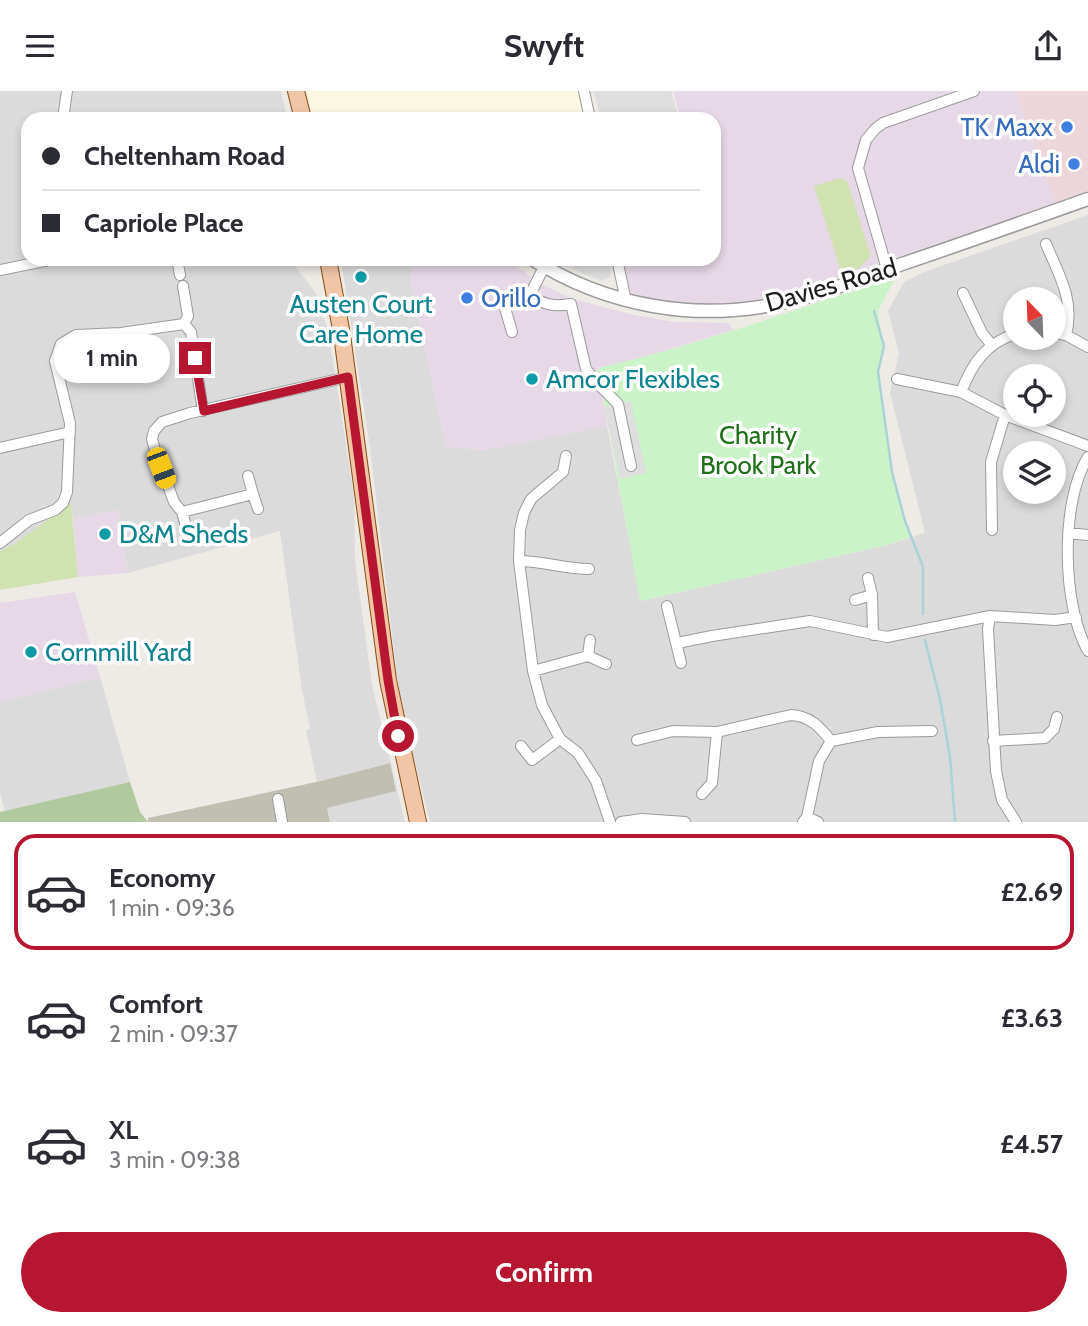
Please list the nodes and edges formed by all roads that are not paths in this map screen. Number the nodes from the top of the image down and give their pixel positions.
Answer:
1 (68, 91) edge
2 (296, 91) edge
3 (584, 91) edge
4 (974, 91) edge
5 (64, 112) edge
6 (301, 112) edge
7 (588, 112) edge
8 (1088, 199) edge
9 (1045, 244) dead end
10 (21, 266) edge
11 (178, 266) edge
12 (329, 266) edge
13 (618, 266) edge
14 (544, 267) joint
15 (887, 269) junction
16 (0, 270) edge
17 (180, 275) dead end
18 (183, 286) dead end
19 (1063, 287) edge
20 (963, 293) dead end
21 (1066, 294) edge
22 (530, 295) junction
23 (626, 301) junction
24 (187, 328) junction
25 (512, 332) dead end
26 (1066, 335) joint
27 (1003, 339) edge
28 (991, 344) junction
29 (1088, 347) edge
30 (348, 377) junction
31 (897, 379) dead end
32 (961, 392) junction
33 (204, 411) junction
34 (1003, 414) edge
35 (1003, 422) edge
36 (1037, 427) edge
37 (70, 432) junction
38 (1088, 446) edge
39 (0, 448) edge
40 (566, 456) dead end
41 (1088, 457) edge
42 (631, 465) dead end
43 (248, 476) dead end
44 (253, 494) junction
45 (258, 509) dead end
46 (182, 512) junction
47 (992, 530) dead end
48 (1068, 533) junction
49 (1088, 535) edge
50 (190, 540) dead end
51 (0, 543) edge
52 (519, 561) junction
53 (589, 569) dead end
54 (868, 578) dead end
55 (872, 596) junction
56 (855, 600) dead end
57 (667, 606) dead end
58 (990, 616) junction
59 (1076, 617) junction
60 (873, 635) junction
61 (590, 640) dead end
62 (677, 643) junction
63 (1088, 651) edge
64 (588, 656) junction
65 (681, 663) dead end
66 (606, 664) dead end
67 (533, 671) junction
68 (1057, 717) dead end
69 (932, 731) dead end
70 (717, 732) junction
71 (560, 740) junction
72 (637, 740) dead end
73 (831, 741) junction
74 (993, 741) junction
75 (521, 746) dead end
76 (702, 794) dead end
77 (278, 799) dead end
78 (805, 820) edge
79 (282, 822) edge
80 (418, 822) edge
81 (610, 822) edge
82 (621, 822) edge
83 (685, 822) edge
84 (818, 822) edge
85 (1016, 822) edge

1 - 5 street
2 - 6 main road
3 - 7 street
4 - 15 street
8 - 15 street, Davies Road
9 - 19 street
10 - 16 street
11 - 17 street
12 - 30 main road
13 - 23 street
14 - 22 street
14 - 23 street, Davies Road
15 - 23 street, Davies Road
18 - 24 street
20 - 28 street
21 - 26 street
22 - 25 street
22 - 42 street
24 - 33 street
24 - 37 street
26 - 29 street
27 - 28 street
28 - 32 street
30 - 33 street
30 - 80 main road
31 - 32 street
32 - 34 street
33 - 46 street
35 - 47 street
36 - 38 street
37 - 39 street
37 - 51 street
40 - 52 street
41 - 48 street
43 - 44 street
44 - 45 street
44 - 46 street
46 - 50 street
48 - 49 street
48 - 59 street
52 - 53 street
52 - 67 street
54 - 55 street
55 - 56 street
55 - 60 street
57 - 62 street
58 - 59 street
58 - 60 street
58 - 74 street
59 - 63 street
60 - 62 street
61 - 64 street
62 - 65 street
64 - 66 street
64 - 67 street
67 - 71 street
68 - 74 street
69 - 73 street
70 - 72 street
70 - 73 street
70 - 76 street
71 - 75 street
71 - 81 street
73 - 78 street
74 - 85 street
77 - 79 street
78 - 84 street
82 - 83 street

